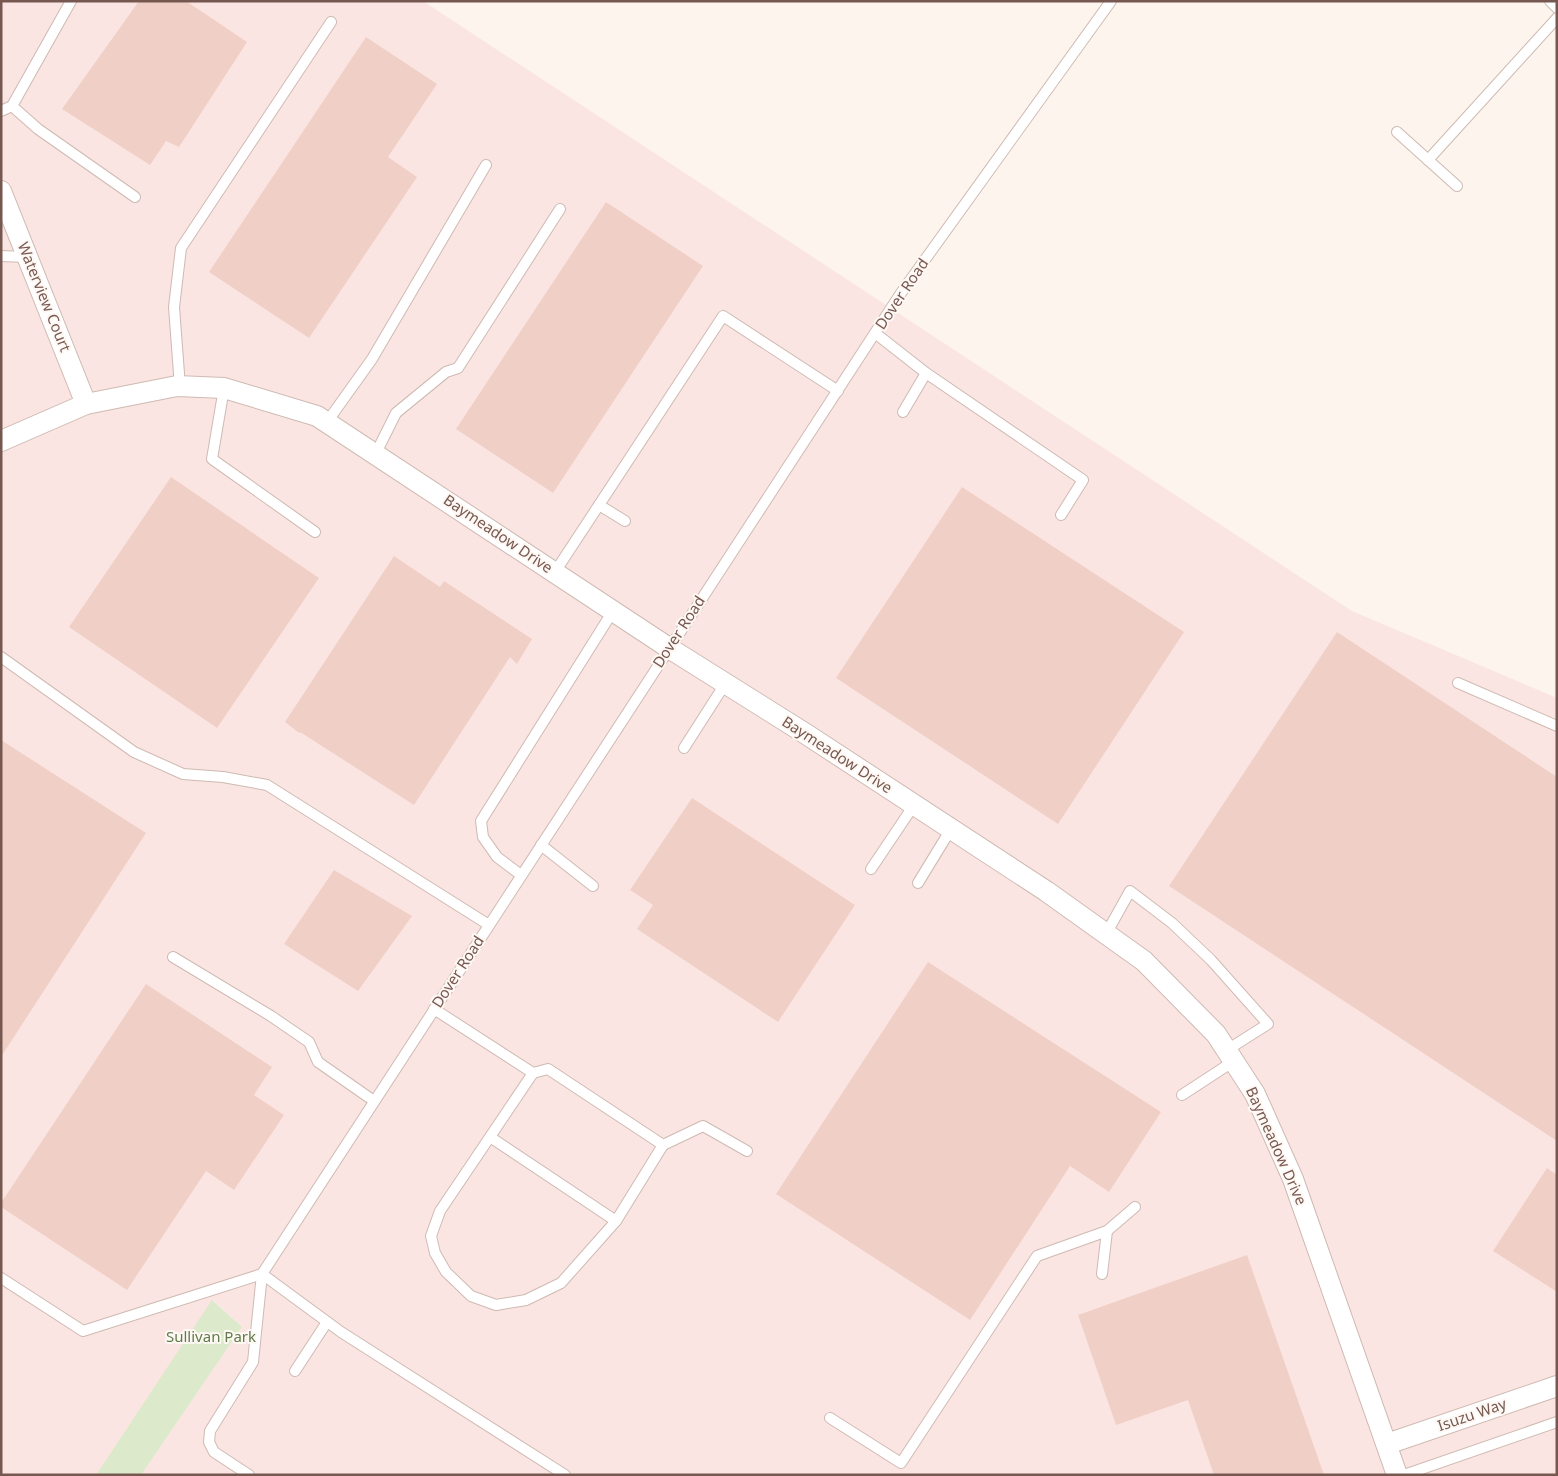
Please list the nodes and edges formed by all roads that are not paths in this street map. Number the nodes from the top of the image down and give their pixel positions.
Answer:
1 (71, 1) edge
2 (1111, 1) edge
3 (1550, 1) edge
4 (1557, 8) edge
5 (1557, 18) edge
6 (331, 22) dead end
7 (12, 106) junction
8 (1, 111) edge
9 (1397, 132) dead end
10 (1428, 160) junction
11 (486, 165) dead end
12 (1458, 186) dead end
13 (1, 191) edge
14 (135, 197) dead end
15 (560, 209) dead end
16 (1, 256) edge
17 (28, 257) junction
18 (875, 333) junction
19 (926, 373) junction
20 (180, 386) junction
21 (224, 388) junction
22 (838, 391) junction
23 (86, 404) junction
24 (903, 412) dead end
25 (327, 422) junction
26 (1, 441) edge
27 (376, 453) junction
28 (599, 504) junction
29 (1061, 515) dead end
30 (625, 521) dead end
31 (315, 532) dead end
32 (555, 572) junction
33 (613, 611) junction
34 (669, 648) junction
35 (1, 657) edge
36 (725, 684) junction
37 (1458, 684) dead end
38 (1557, 726) edge
39 (684, 748) dead end
40 (914, 805) junction
41 (952, 829) junction
42 (541, 845) junction
43 (872, 870) dead end
44 (521, 875) junction
45 (918, 883) dead end
46 (593, 886) dead end
47 (489, 925) junction
48 (1106, 934) junction
49 (173, 957) dead end
50 (434, 1010) junction
51 (1230, 1056) junction
52 (533, 1073) junction
53 (1182, 1096) dead end
54 (374, 1101) junction
55 (490, 1137) junction
56 (662, 1145) junction
57 (747, 1151) dead end
58 (1135, 1207) dead end
59 (616, 1221) junction
60 (1107, 1231) junction
61 (262, 1274) junction
62 (1102, 1274) dead end
63 (1, 1278) edge
64 (327, 1322) junction
65 (295, 1371) dead end
66 (1557, 1386) edge
67 (830, 1418) dead end
68 (1557, 1422) edge
69 (1387, 1444) junction
70 (249, 1475) edge
71 (565, 1475) edge
72 (1397, 1475) edge
73 (1404, 1475) edge

1 - 7 lane
2 - 18 lane, Dover Road
3 - 4 lane
5 - 10 lane
6 - 20 lane
7 - 8 lane
7 - 14 lane
9 - 10 lane
10 - 12 lane
11 - 25 lane
13 - 17 street, Waterview Court
15 - 27 lane
16 - 17 lane
17 - 23 street, Waterview Court
18 - 19 lane
18 - 22 lane, Dover Road
19 - 24 lane
19 - 29 lane
20 - 21 street, Baymeadow Drive
20 - 23 street, Baymeadow Drive
21 - 25 street, Baymeadow Drive
21 - 31 lane
22 - 28 lane
22 - 34 lane, Dover Road
23 - 26 street, Baymeadow Drive
25 - 27 street, Baymeadow Drive
27 - 32 street, Baymeadow Drive
28 - 30 lane
28 - 32 lane
32 - 33 street, Baymeadow Drive
33 - 34 street, Baymeadow Drive
33 - 44 lane
34 - 36 street, Baymeadow Drive
34 - 42 lane, Dover Road
35 - 47 lane
36 - 39 lane
36 - 40 street, Baymeadow Drive
37 - 38 lane
40 - 41 street, Baymeadow Drive
40 - 43 lane
41 - 45 lane
41 - 48 street, Baymeadow Drive
42 - 44 lane, Dover Road
42 - 46 lane
44 - 47 lane, Dover Road
47 - 50 lane, Dover Road
48 - 51 street, Baymeadow Drive
48 - 51 lane
49 - 54 lane
50 - 52 lane
50 - 54 lane, Dover Road
51 - 53 lane
51 - 69 street, Baymeadow Drive
52 - 55 lane
52 - 56 lane
54 - 61 lane, Dover Road
55 - 59 lane
55 - 59 lane
56 - 57 lane
56 - 59 lane
58 - 60 lane
60 - 62 lane
60 - 67 lane
61 - 63 lane
61 - 64 lane
61 - 70 lane
64 - 65 lane
64 - 71 lane
66 - 69 street, Isuzu Way
68 - 73 lane
69 - 72 street, Baymeadow Drive

